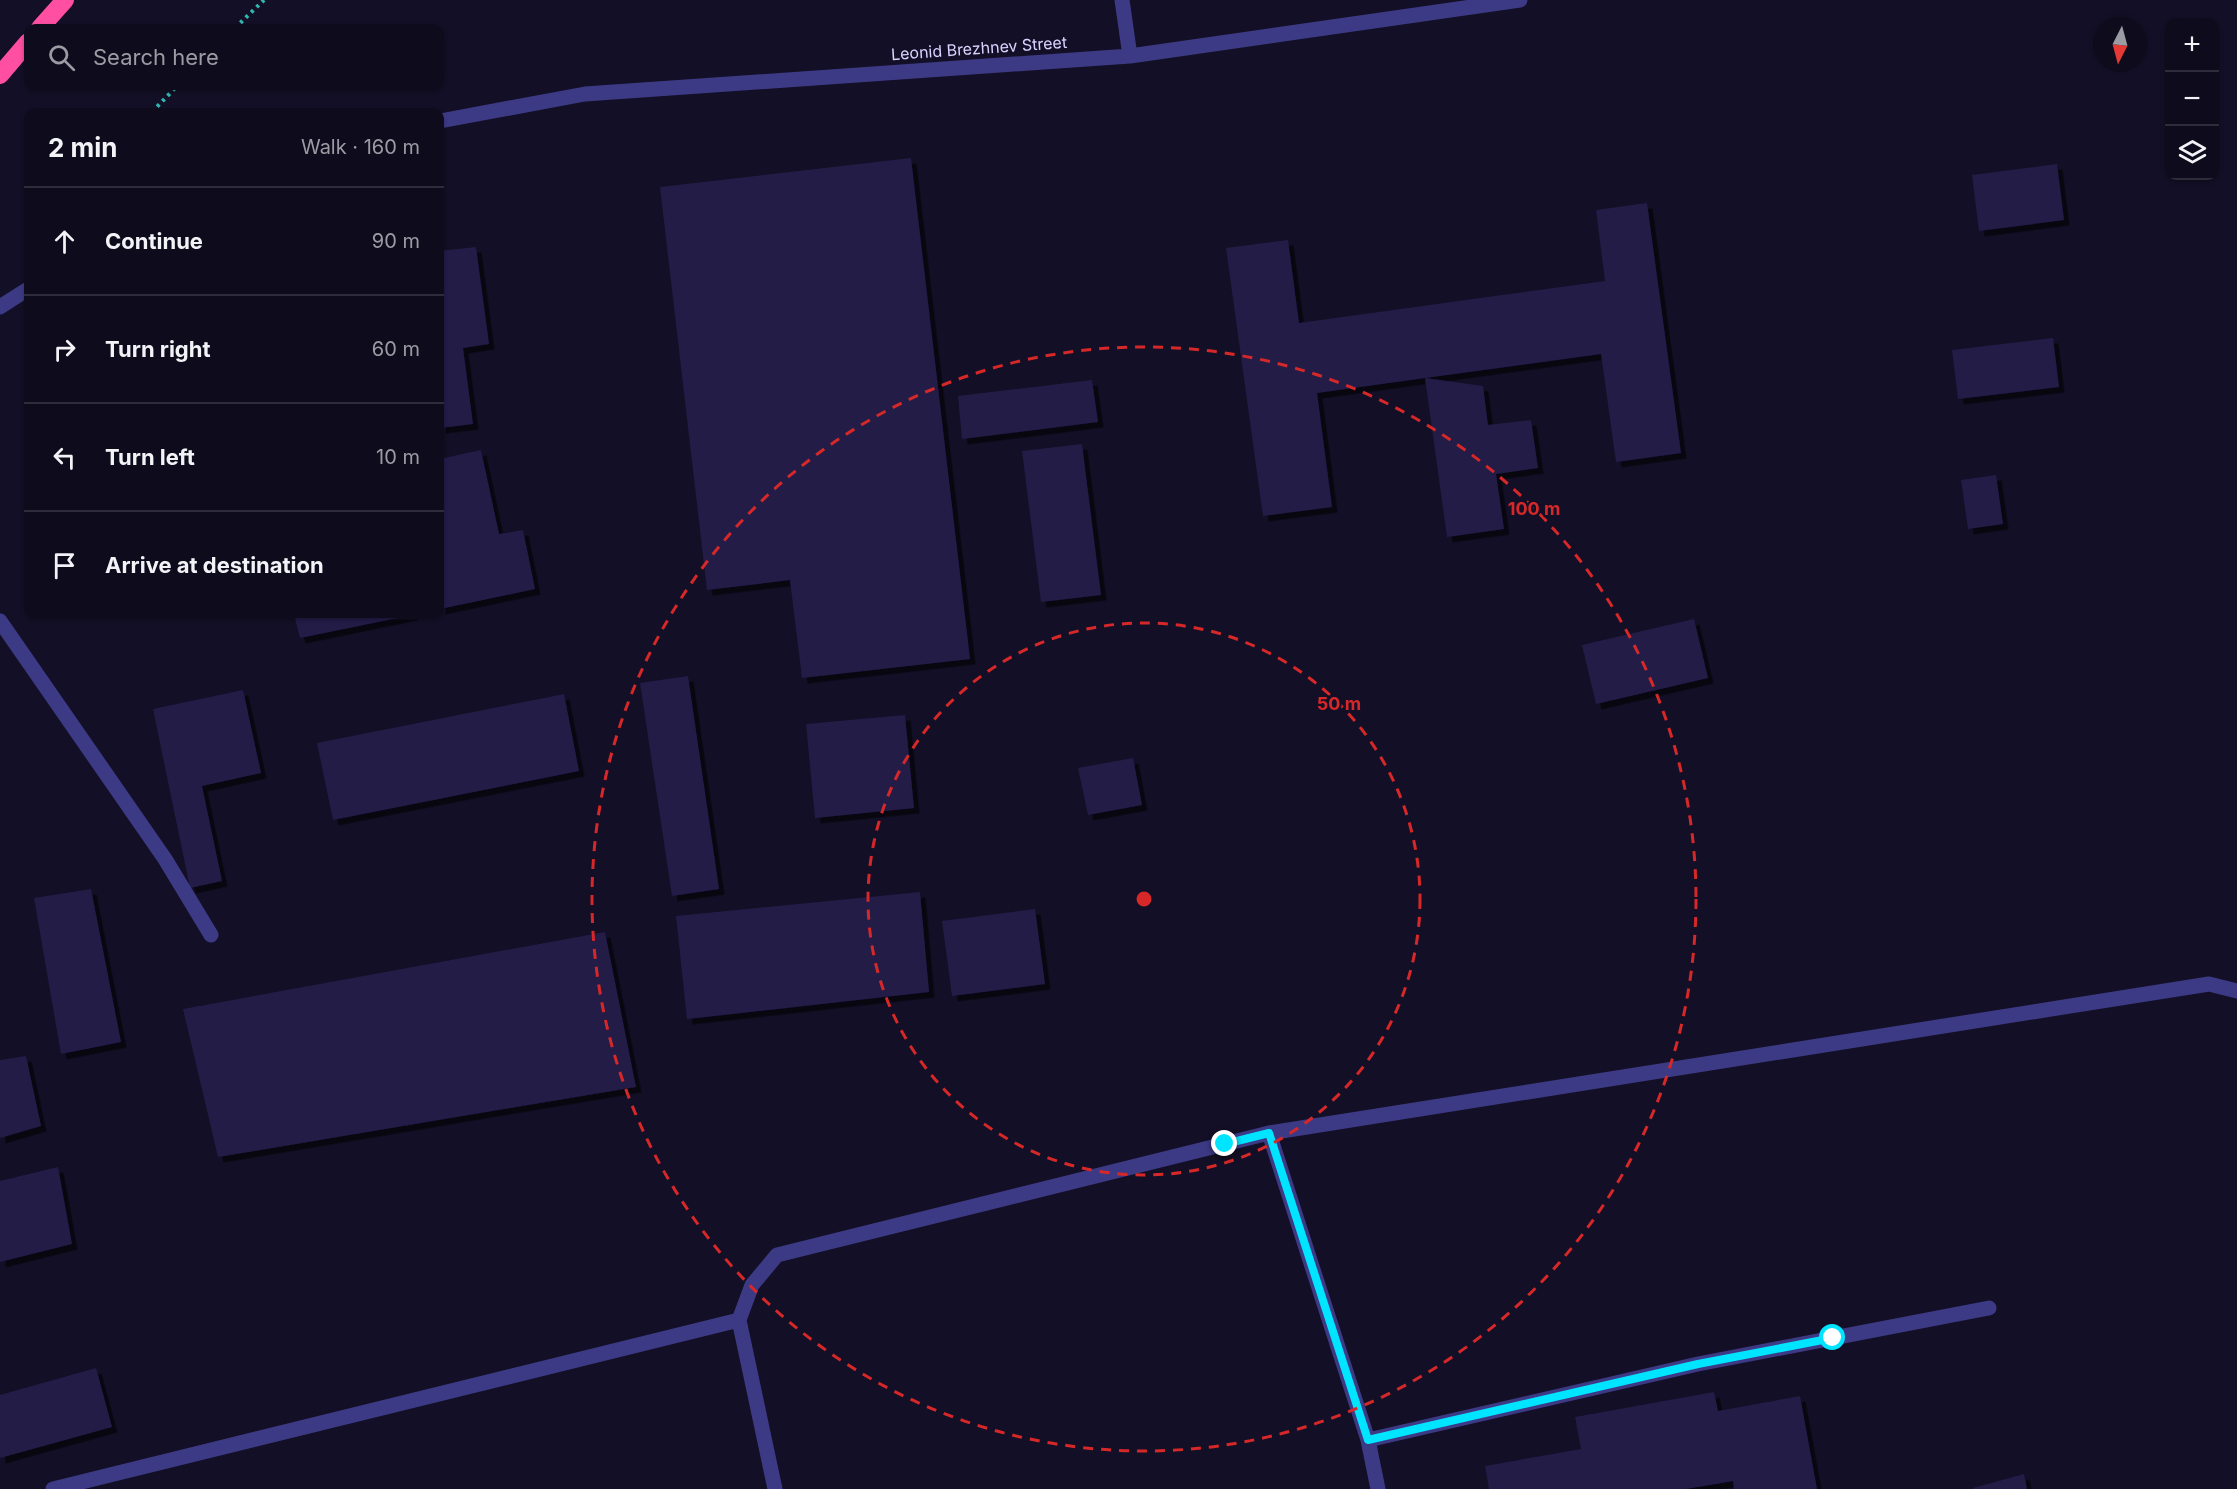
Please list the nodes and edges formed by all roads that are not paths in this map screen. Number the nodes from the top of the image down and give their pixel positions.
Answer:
1 (65, 0) edge
2 (1122, 0) edge
3 (1520, 0) edge
4 (44, 24) edge
5 (24, 47) edge
6 (1130, 56) junction
7 (0, 75) edge
8 (444, 121) edge
9 (24, 292) edge
10 (0, 307) edge
11 (0, 621) edge
12 (211, 934) dead end
13 (2237, 991) edge
14 (1269, 1133) junction
15 (1989, 1308) dead end
16 (739, 1320) junction
17 (1368, 1440) junction
18 (53, 1489) edge
19 (775, 1489) edge
20 (1378, 1489) edge

1 - 4 highway
2 - 6 street
3 - 6 street, Leonid Brezhnev Street
5 - 7 highway
6 - 8 street, Leonid Brezhnev Street
9 - 10 street
11 - 12 street
13 - 14 street
14 - 16 street
14 - 17 street
15 - 17 street
16 - 18 street
16 - 19 street
17 - 20 street

